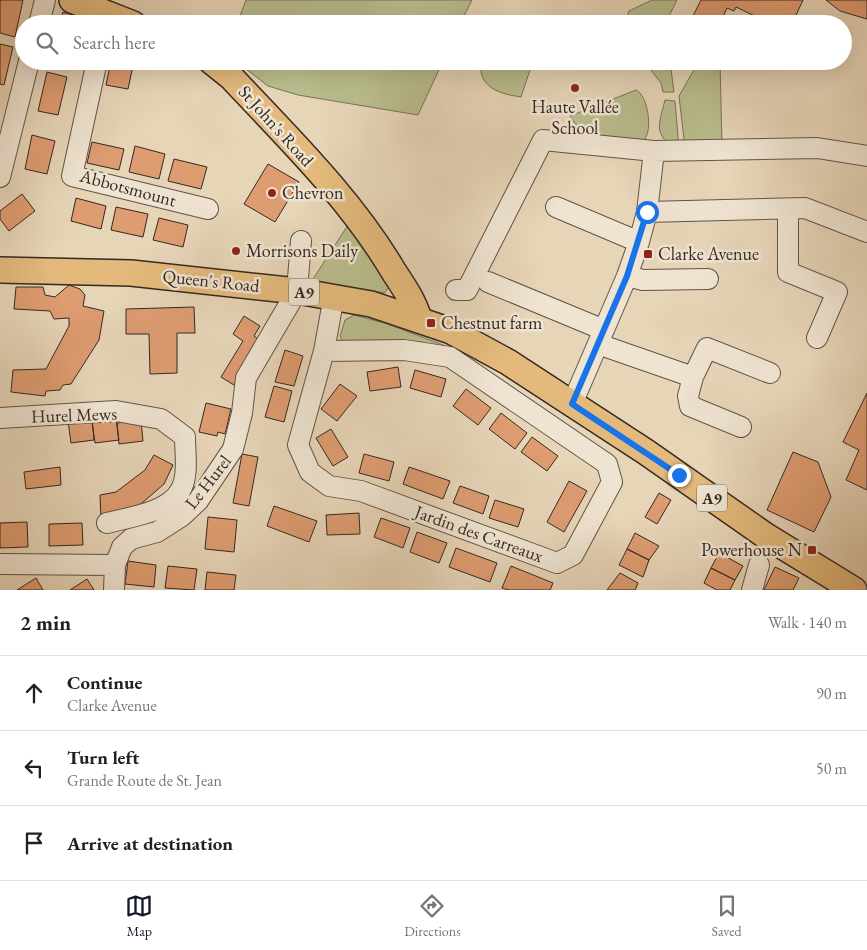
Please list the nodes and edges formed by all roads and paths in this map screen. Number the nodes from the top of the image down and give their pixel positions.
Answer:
1 (44, 0) edge
2 (72, 0) edge
3 (40, 15) edge
4 (99, 15) edge
5 (27, 70) edge
6 (95, 70) edge
7 (222, 70) edge
8 (654, 151) junction
9 (867, 156) edge
10 (0, 177) edge
11 (556, 207) dead end
12 (208, 209) dead end
13 (788, 209) junction
14 (647, 212) junction
15 (867, 232) edge
16 (301, 241) dead end
17 (639, 242) junction
18 (0, 270) edge
19 (627, 276) junction
20 (708, 278) dead end
21 (488, 282) dead end
22 (456, 290) dead end
23 (297, 291) junction
24 (334, 296) junction
25 (419, 319) junction
26 (601, 337) junction
27 (817, 338) dead end
28 (324, 351) junction
29 (770, 373) dead end
30 (693, 377) junction
31 (572, 404) junction
32 (0, 418) edge
33 (741, 427) dead end
34 (107, 523) dead end
35 (0, 564) edge
36 (115, 565) junction
37 (759, 566) dead end
38 (114, 590) edge
39 (752, 590) edge
40 (854, 590) edge

1 - 3 street
2 - 4 main road
5 - 10 street
6 - 12 street, Abbotsmount
7 - 25 main road, St John's Road
8 - 9 street
8 - 14 street
8 - 22 street
11 - 17 street
13 - 14 street
13 - 15 street
13 - 27 street
14 - 17 street
16 - 23 street
17 - 19 street
18 - 23 main road, Queen's Road / A9
19 - 20 street
19 - 26 street
21 - 26 street
23 - 24 main road, Queen's Road / A9
23 - 36 street, Le Hurel
24 - 25 main road, Queen's Road / A9
24 - 28 street, Jardin des Carreaux
25 - 31 main road, A9
26 - 30 street
26 - 31 street
28 - 28 street, Jardin des Carreaux
29 - 30 street
30 - 33 street
31 - 40 main road, A9
32 - 34 street, Hurel Mews
35 - 36 street
36 - 38 street, Le Hurel
37 - 39 street

